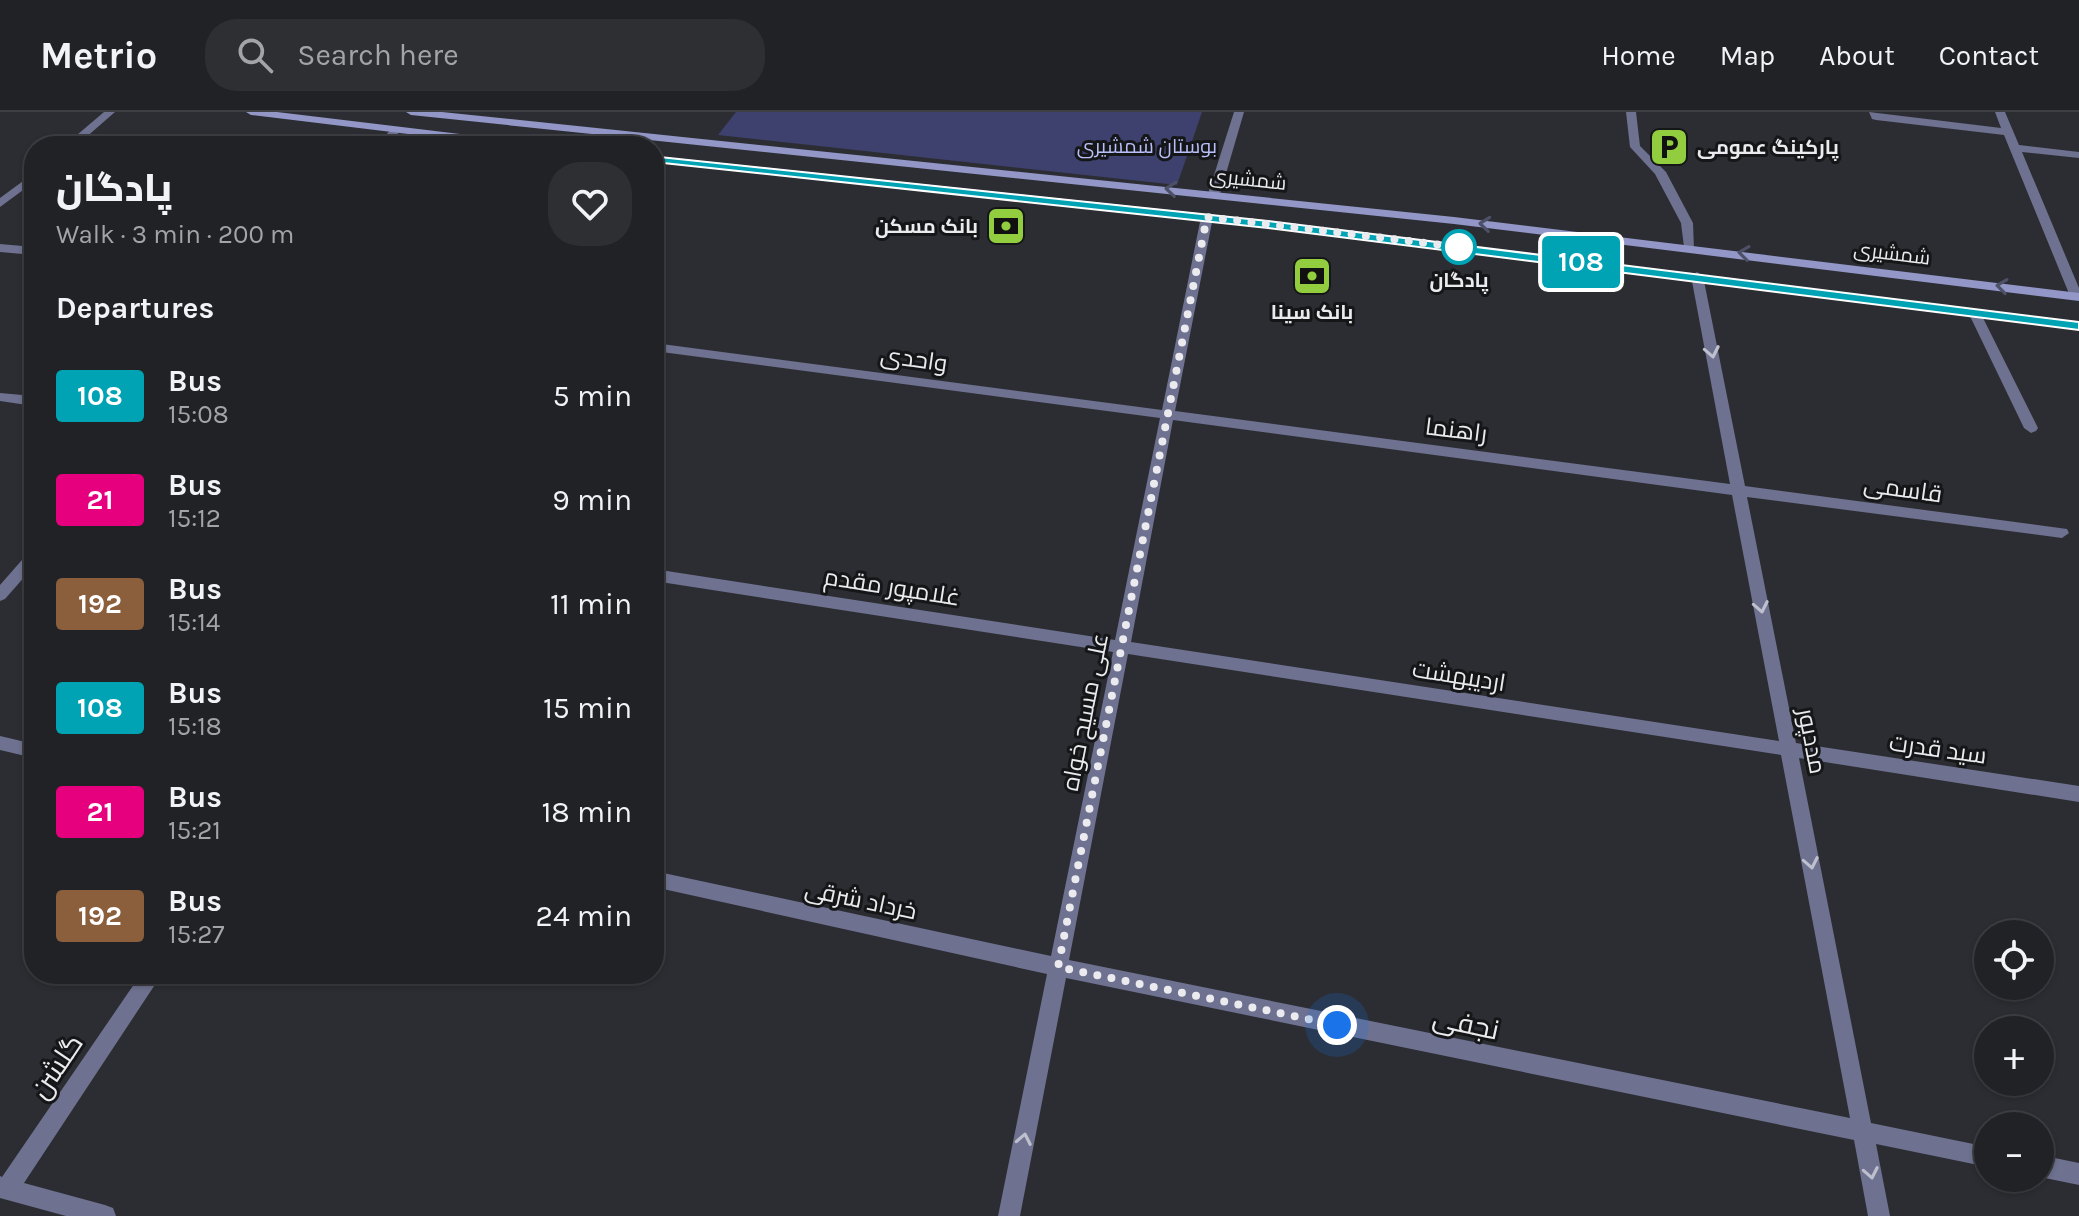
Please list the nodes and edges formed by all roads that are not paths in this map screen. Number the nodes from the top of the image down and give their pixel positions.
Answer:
1 (110, 112) edge
2 (251, 112) edge
3 (411, 112) edge
4 (1239, 112) edge
5 (1631, 112) edge
6 (1874, 112) edge
7 (2000, 112) edge
8 (395, 131) junction
9 (2008, 132) junction
10 (81, 136) edge
11 (391, 136) edge
12 (441, 136) edge
13 (646, 136) edge
14 (664, 138) edge
15 (2015, 148) junction
16 (2079, 155) edge
17 (664, 160) edge
18 (24, 184) edge
19 (1214, 194) junction
20 (0, 204) edge
21 (1207, 217) junction
22 (1690, 247) junction
23 (0, 248) edge
24 (24, 250) edge
25 (1697, 276) junction
26 (1963, 280) junction
27 (2078, 298) edge
28 (1974, 312) junction
29 (2079, 326) edge
30 (664, 348) edge
31 (0, 397) edge
32 (24, 400) edge
33 (1168, 415) junction
34 (2031, 428) dead end
35 (1739, 489) junction
36 (2062, 533) dead end
37 (24, 567) edge
38 (0, 573) edge
39 (17, 575) junction
40 (664, 577) edge
41 (0, 595) edge
42 (1122, 647) junction
43 (0, 743) edge
44 (24, 749) edge
45 (1789, 751) junction
46 (2079, 794) edge
47 (664, 881) edge
48 (1058, 967) junction
49 (145, 984) edge
50 (1863, 1134) junction
51 (1974, 1154) edge
52 (2054, 1169) edge
53 (2079, 1174) edge
54 (4, 1188) edge
55 (105, 1216) edge
56 (1009, 1216) edge
57 (1879, 1216) edge

1 - 10 street
2 - 8 main road
3 - 8 main road
13 -> 3 main road, شمشیری
4 - 19 street
5 - 22 street
6 - 9 street
7 - 9 street
8 - 11 street
8 - 12 main road
9 - 15 street
19 -> 14 main road, شمشیری
15 - 16 street
15 - 27 street
17 - 21 main road, شمشیری
18 - 20 street
19 - 21 main road
22 -> 19 main road, شمشیری
21 - 25 main road, شمشیری
21 - 33 street, علی مسیح خواه
22 - 25 main road
26 -> 22 main road, شمشیری
23 - 24 street
25 - 28 main road, شمشیری
25 -> 35 street, مددپور
27 -> 26 main road, شمشیری
26 - 28 main road
28 - 29 main road, شمشیری
28 - 34 street
30 - 33 street, واحدی
31 - 32 street
33 - 35 street, راهنما
33 - 42 street, علی مسیح خواه
35 - 36 street, قاسمی
35 -> 45 street, مددپور
37 - 39 street
38 - 39 street
39 - 41 street
40 - 42 street, غلامپور مقدم
42 - 45 street, اردیبهشت
42 - 48 street, علی مسیح خواه
43 - 44 street
45 - 46 street, سید قدرت
45 -> 50 street, مددپور
47 - 48 street, خرداد شرقی
48 - 50 street, نجفی
56 -> 48 street, علی مسیح خواه
49 - 54 street, گلشن
50 - 51 street, نجفی
50 -> 57 street, مددپور
52 - 53 street
54 - 55 street

